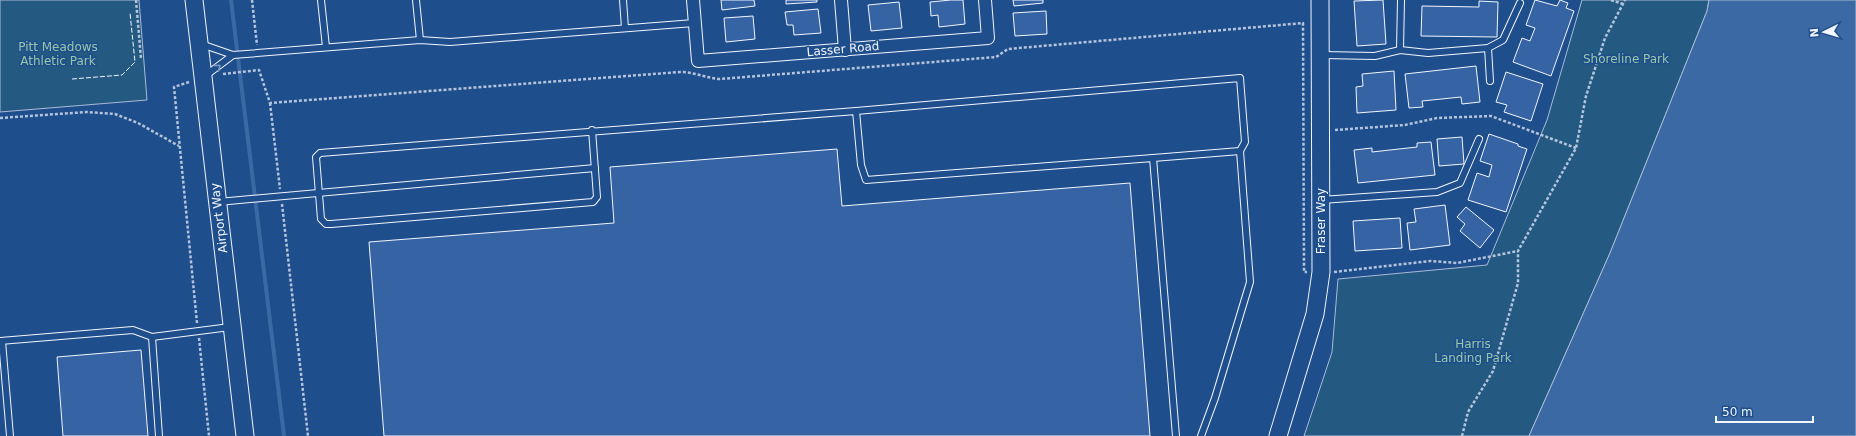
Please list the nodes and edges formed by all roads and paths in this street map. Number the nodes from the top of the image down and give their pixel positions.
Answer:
1 (136, 0) edge
2 (194, 0) edge
3 (252, 0) edge
4 (321, 0) edge
5 (416, 0) edge
6 (623, 0) edge
7 (692, 0) edge
8 (841, 0) edge
9 (985, 0) edge
10 (1320, 0) edge
11 (1401, 0) edge
12 (1611, 0) edge
13 (1625, 0) edge
14 (1520, 3) dead end
15 (1623, 4) junction
16 (694, 23) junction
17 (625, 28) junction
18 (420, 40) junction
19 (256, 42) dead end
20 (198, 43) junction
21 (326, 47) junction
22 (1488, 48) junction
23 (845, 50) junction
24 (1400, 50) junction
25 (233, 55) junction
26 (1321, 55) junction
27 (141, 59) dead end
28 (258, 62) dead end
29 (259, 70) junction
30 (226, 74) dead end
31 (196, 80) junction
32 (1490, 81) dead end
33 (270, 103) junction
34 (856, 111) junction
35 (0, 118) edge
36 (592, 130) junction
37 (1321, 132) junction
38 (1479, 139) dead end
39 (180, 146) junction
40 (1576, 148) junction
41 (1240, 151) junction
42 (1153, 158) junction
43 (595, 168) junction
44 (279, 179) dead end
45 (318, 192) junction
46 (1321, 200) junction
47 (217, 202) junction
48 (282, 205) dead end
49 (1518, 251) junction
50 (1304, 272) dead end
51 (1334, 272) dead end
52 (196, 307) dead end
53 (232, 327) junction
54 (152, 337) junction
55 (1, 341) edge
56 (200, 354) dead end
57 (10, 436) edge
58 (159, 436) edge
59 (208, 436) edge
60 (245, 436) edge
61 (308, 436) edge
62 (1176, 436) edge
63 (1202, 436) edge
64 (1278, 436) edge
65 (1462, 436) edge

1 - 27 path
2 - 20 main road, Airport Way
3 - 19 path
4 - 21 lane
5 - 18 lane
6 - 17 lane
7 - 16 street
8 - 23 street
9 - 23 street, Lasser Road
10 - 26 main road, Fraser Way
11 - 24 lane
12 - 15 path
13 - 15 path
14 - 22 lane
15 - 40 path
16 - 17 lane
16 - 23 street, Lasser Road
17 - 18 lane
18 - 21 lane
20 - 25 lane
20 - 31 main road, Airport Way
21 - 25 lane
22 - 24 lane
22 - 32 lane
24 - 26 lane
31 -> 25 lane
26 - 37 main road, Fraser Way
28 - 29 path
29 - 30 path
29 - 33 path
31 - 39 path
31 - 47 main road, Airport Way
33 - 44 path
33 - 50 path
34 - 36 lane
34 - 41 lane
34 - 42 lane
35 - 39 path
36 - 43 lane
36 - 45 lane
37 - 40 path
37 - 46 main road, Fraser Way
38 - 46 lane
39 - 52 path
40 - 49 path
41 - 42 lane
41 - 63 lane
42 - 62 lane
43 - 45 lane
43 - 45 lane
45 - 47 lane
46 - 64 main road, Fraser Way
47 - 53 main road, Airport Way
48 - 61 path
49 - 51 path
49 - 65 path
53 - 54 lane
53 - 60 main road, Airport Way
54 - 55 lane
54 - 58 lane
55 - 57 lane
56 - 59 path

